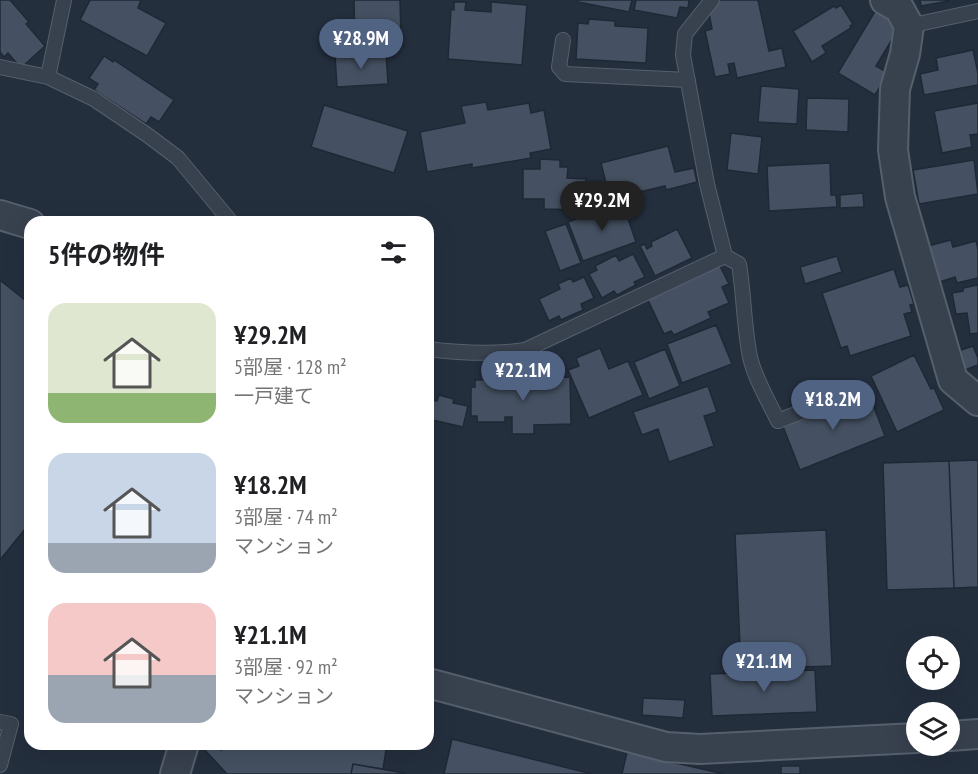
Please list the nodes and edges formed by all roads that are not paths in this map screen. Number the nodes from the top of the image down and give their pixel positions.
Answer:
1 (64, 0) edge
2 (712, 0) edge
3 (885, 0) edge
4 (978, 10) edge
5 (909, 26) junction
6 (564, 40) dead end
7 (0, 67) edge
8 (48, 77) junction
9 (688, 80) junction
10 (0, 215) edge
11 (226, 216) edge
12 (24, 222) edge
13 (725, 256) junction
14 (434, 349) edge
15 (839, 397) dead end
16 (978, 401) edge
17 (434, 685) edge
18 (0, 722) edge
19 (978, 734) edge
20 (960, 735) edge
21 (906, 739) edge
22 (182, 750) edge
23 (0, 765) edge
24 (175, 774) edge

1 - 8 lane
2 - 9 lane
3 - 5 street
4 - 5 lane
5 - 16 street
6 - 9 lane
7 - 8 lane
8 - 11 lane
9 - 13 lane
10 - 12 street
13 - 14 lane
13 - 15 lane
17 - 21 street
18 - 23 lane
19 - 20 street
22 - 24 street

